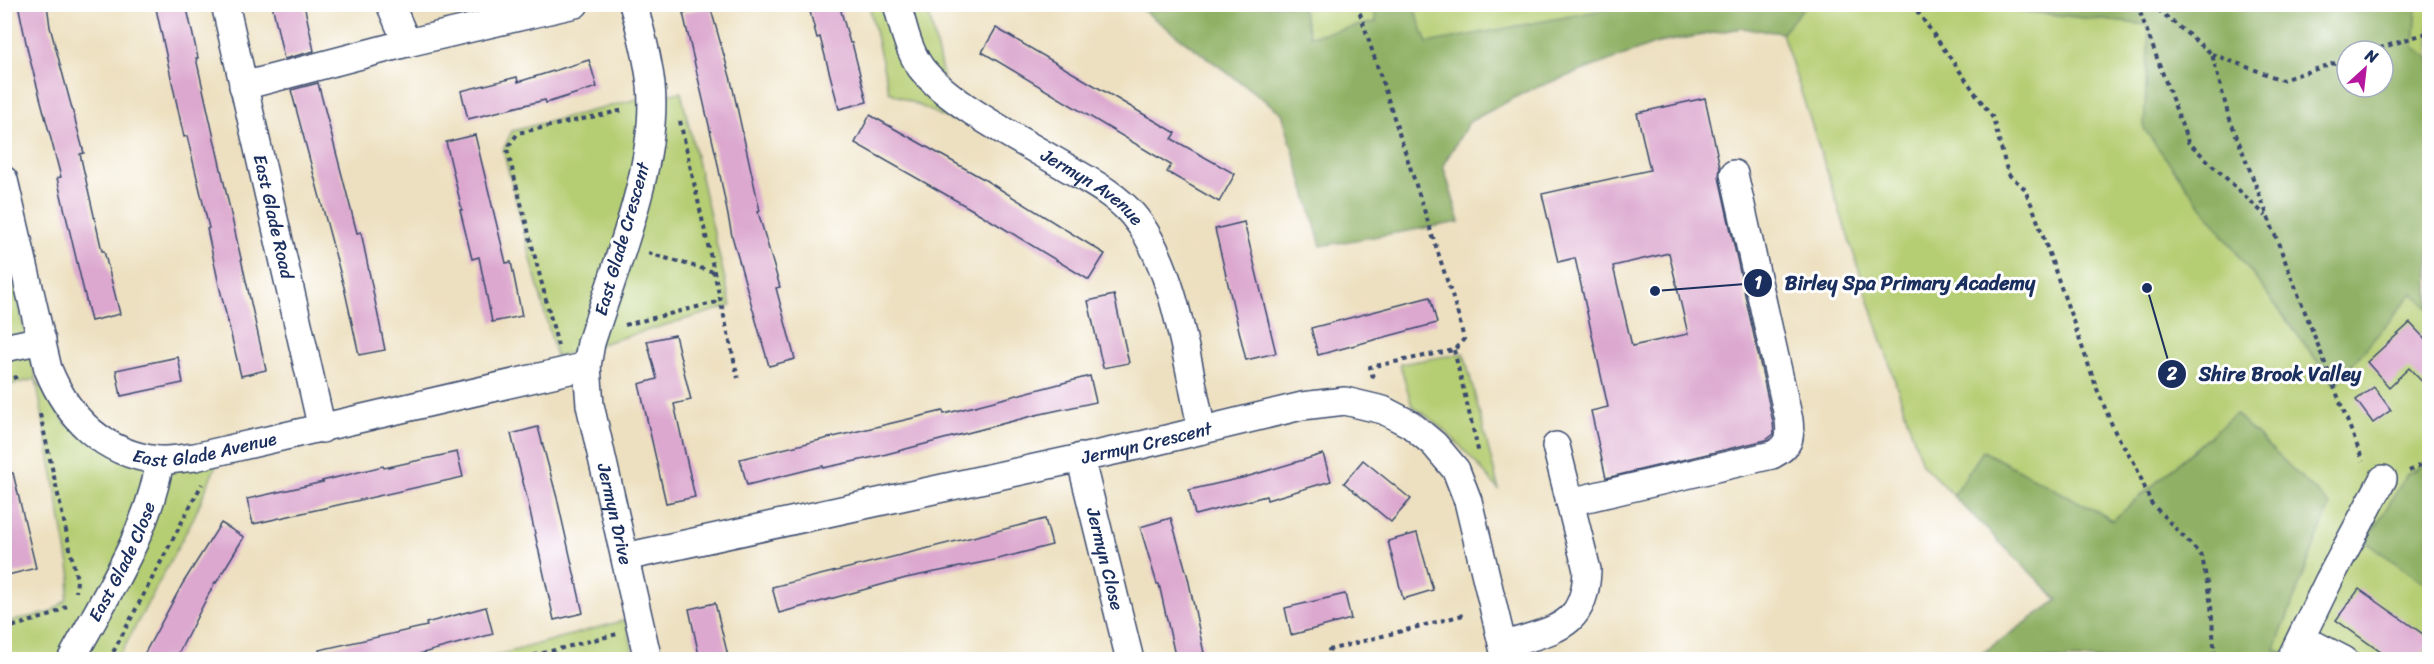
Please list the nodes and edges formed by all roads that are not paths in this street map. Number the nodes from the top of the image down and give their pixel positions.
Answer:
1 (225, 4) edge
2 (390, 4) edge
3 (575, 4) edge
4 (633, 4) edge
5 (897, 4) edge
6 (407, 43) junction
7 (243, 86) junction
8 (1734, 174) dead end
9 (4, 180) edge
10 (42, 340) junction
11 (4, 348) edge
12 (576, 368) junction
13 (322, 429) junction
14 (1202, 430) junction
15 (1556, 446) dead end
16 (1080, 458) junction
17 (160, 460) junction
18 (2379, 485) road end
19 (1570, 502) junction
20 (625, 557) junction
21 (1505, 653) edge
22 (71, 660) edge
23 (648, 660) edge
24 (1130, 660) edge
25 (2291, 660) edge
26 (2344, 660) edge

1 - 7 street, East Glade Road
2 - 6 street
3 - 6 street
4 - 12 street, East Glade Crescent
5 - 14 street, Jermyn Avenue
6 - 7 street
7 - 13 street, East Glade Road
8 - 19 street
9 - 10 street, East Glade Avenue
10 - 11 street
10 - 17 street, East Glade Avenue
12 - 13 street, East Glade Avenue
12 - 20 street, Jermyn Drive
13 - 17 street, East Glade Avenue
14 - 16 street, Jermyn Crescent
14 - 21 street, Jermyn Crescent
15 - 19 street
16 - 20 street, Jermyn Crescent
16 - 24 street, Jermyn Close
17 - 22 street, East Glade Close
18 - 25 street
19 - 21 street
20 - 23 street, Jermyn Drive
25 - 26 street

